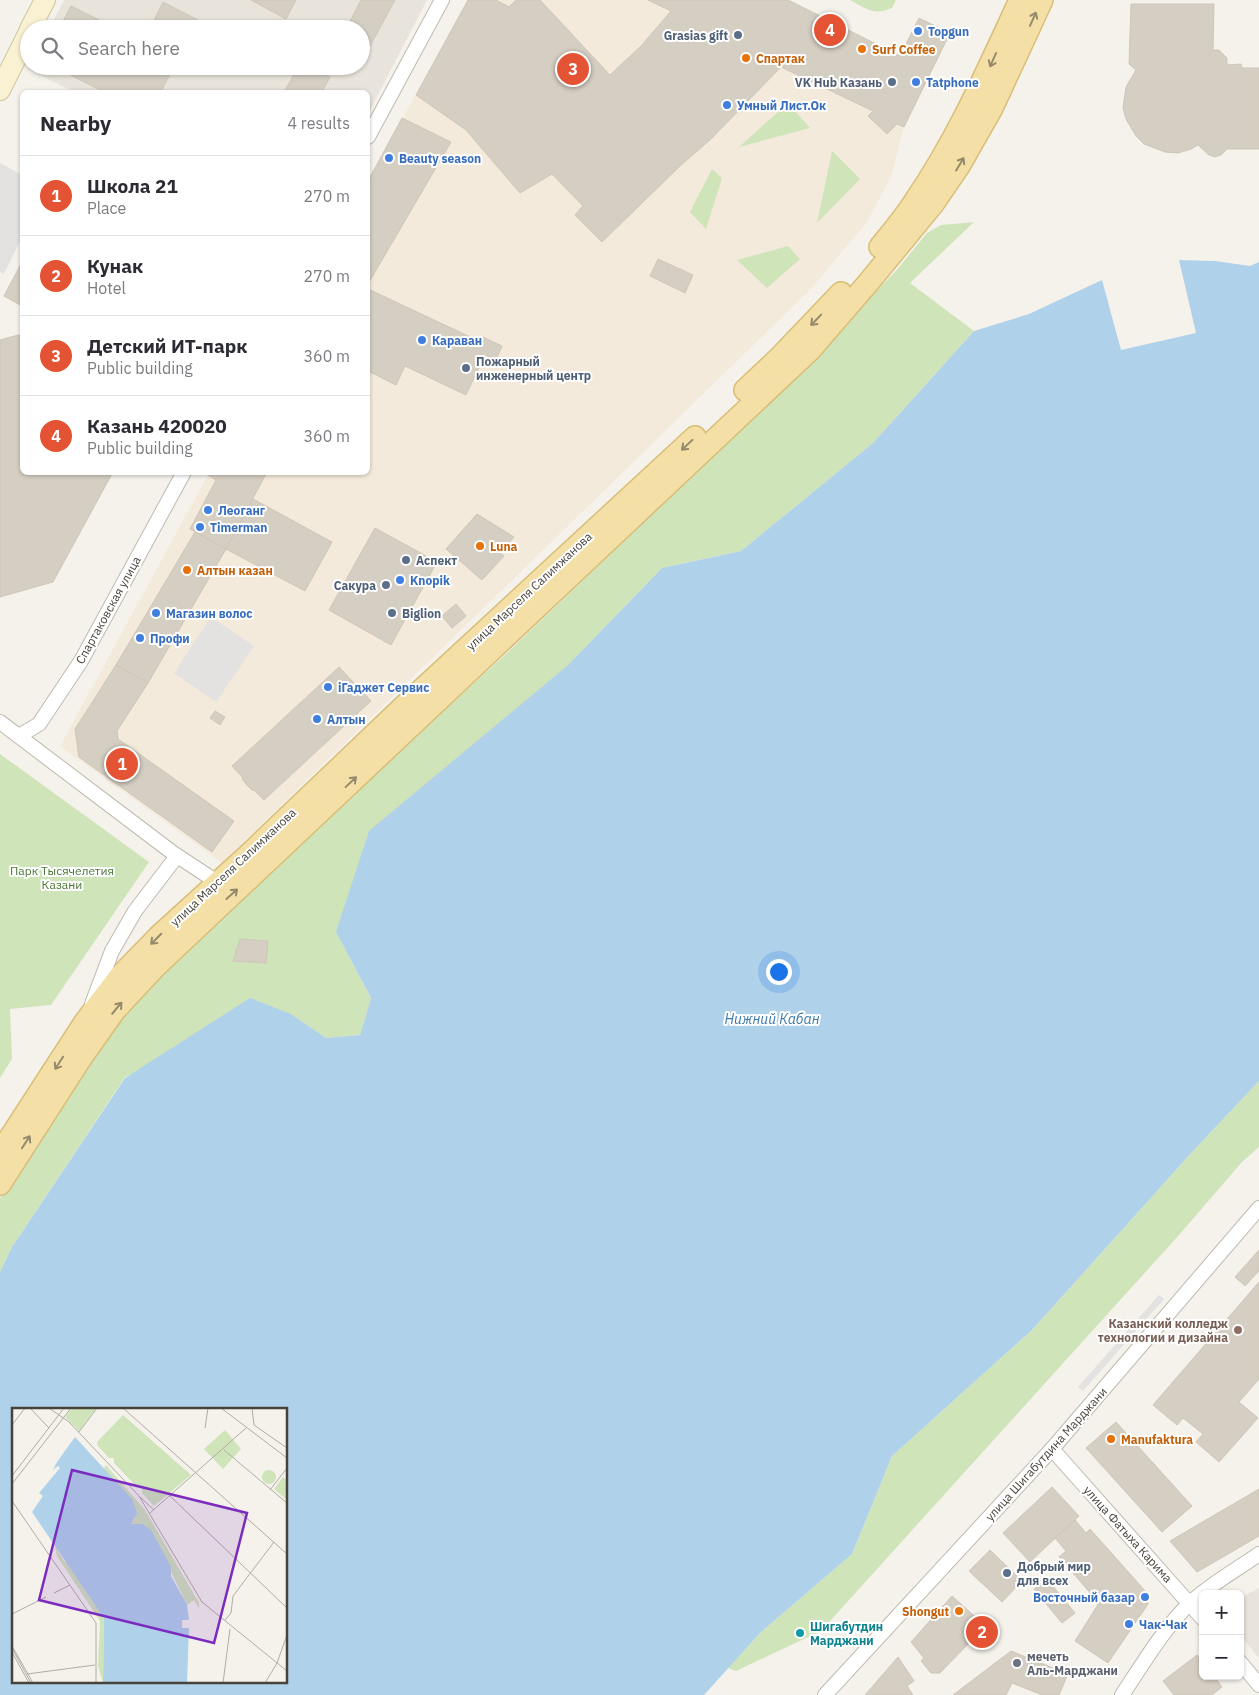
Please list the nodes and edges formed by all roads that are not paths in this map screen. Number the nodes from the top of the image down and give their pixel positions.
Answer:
1 (45, 0) edge
2 (442, 0) edge
3 (1020, 0) edge
4 (1042, 0) edge
5 (35, 20) edge
6 (20, 50) edge
7 (0, 90) edge
8 (370, 133) edge
9 (182, 475) edge
10 (0, 722) edge
11 (20, 736) junction
12 (177, 856) junction
13 (218, 882) junction
14 (85, 1022) junction
15 (0, 1153) edge
16 (0, 1184) edge
17 (1259, 1208) edge
18 (1052, 1449) junction
19 (1259, 1554) edge
20 (1190, 1604) junction
21 (1199, 1614) edge
22 (1244, 1667) edge
23 (1259, 1685) edge
24 (825, 1695) edge
25 (1122, 1695) edge

1 - 5 street
2 - 8 street
3 -> 13 main road, улица Марселя Салимжанова
16 -> 4 main road
6 - 7 street
9 - 11 street, Спартаковская улица
10 - 11 street
11 - 12 street
12 - 13 street
12 - 14 street
13 -> 14 main road, улица Марселя Салимжанова
14 -> 15 main road, улица Марселя Салимжанова
17 - 18 street, улица Шигабутдина Марджани
18 - 20 street, улица Фатыха Карима
18 - 24 street, улица Шигабутдина Марджани
19 - 20 street
20 - 21 street, улица Фатыха Карима
20 - 25 street
22 - 23 street

